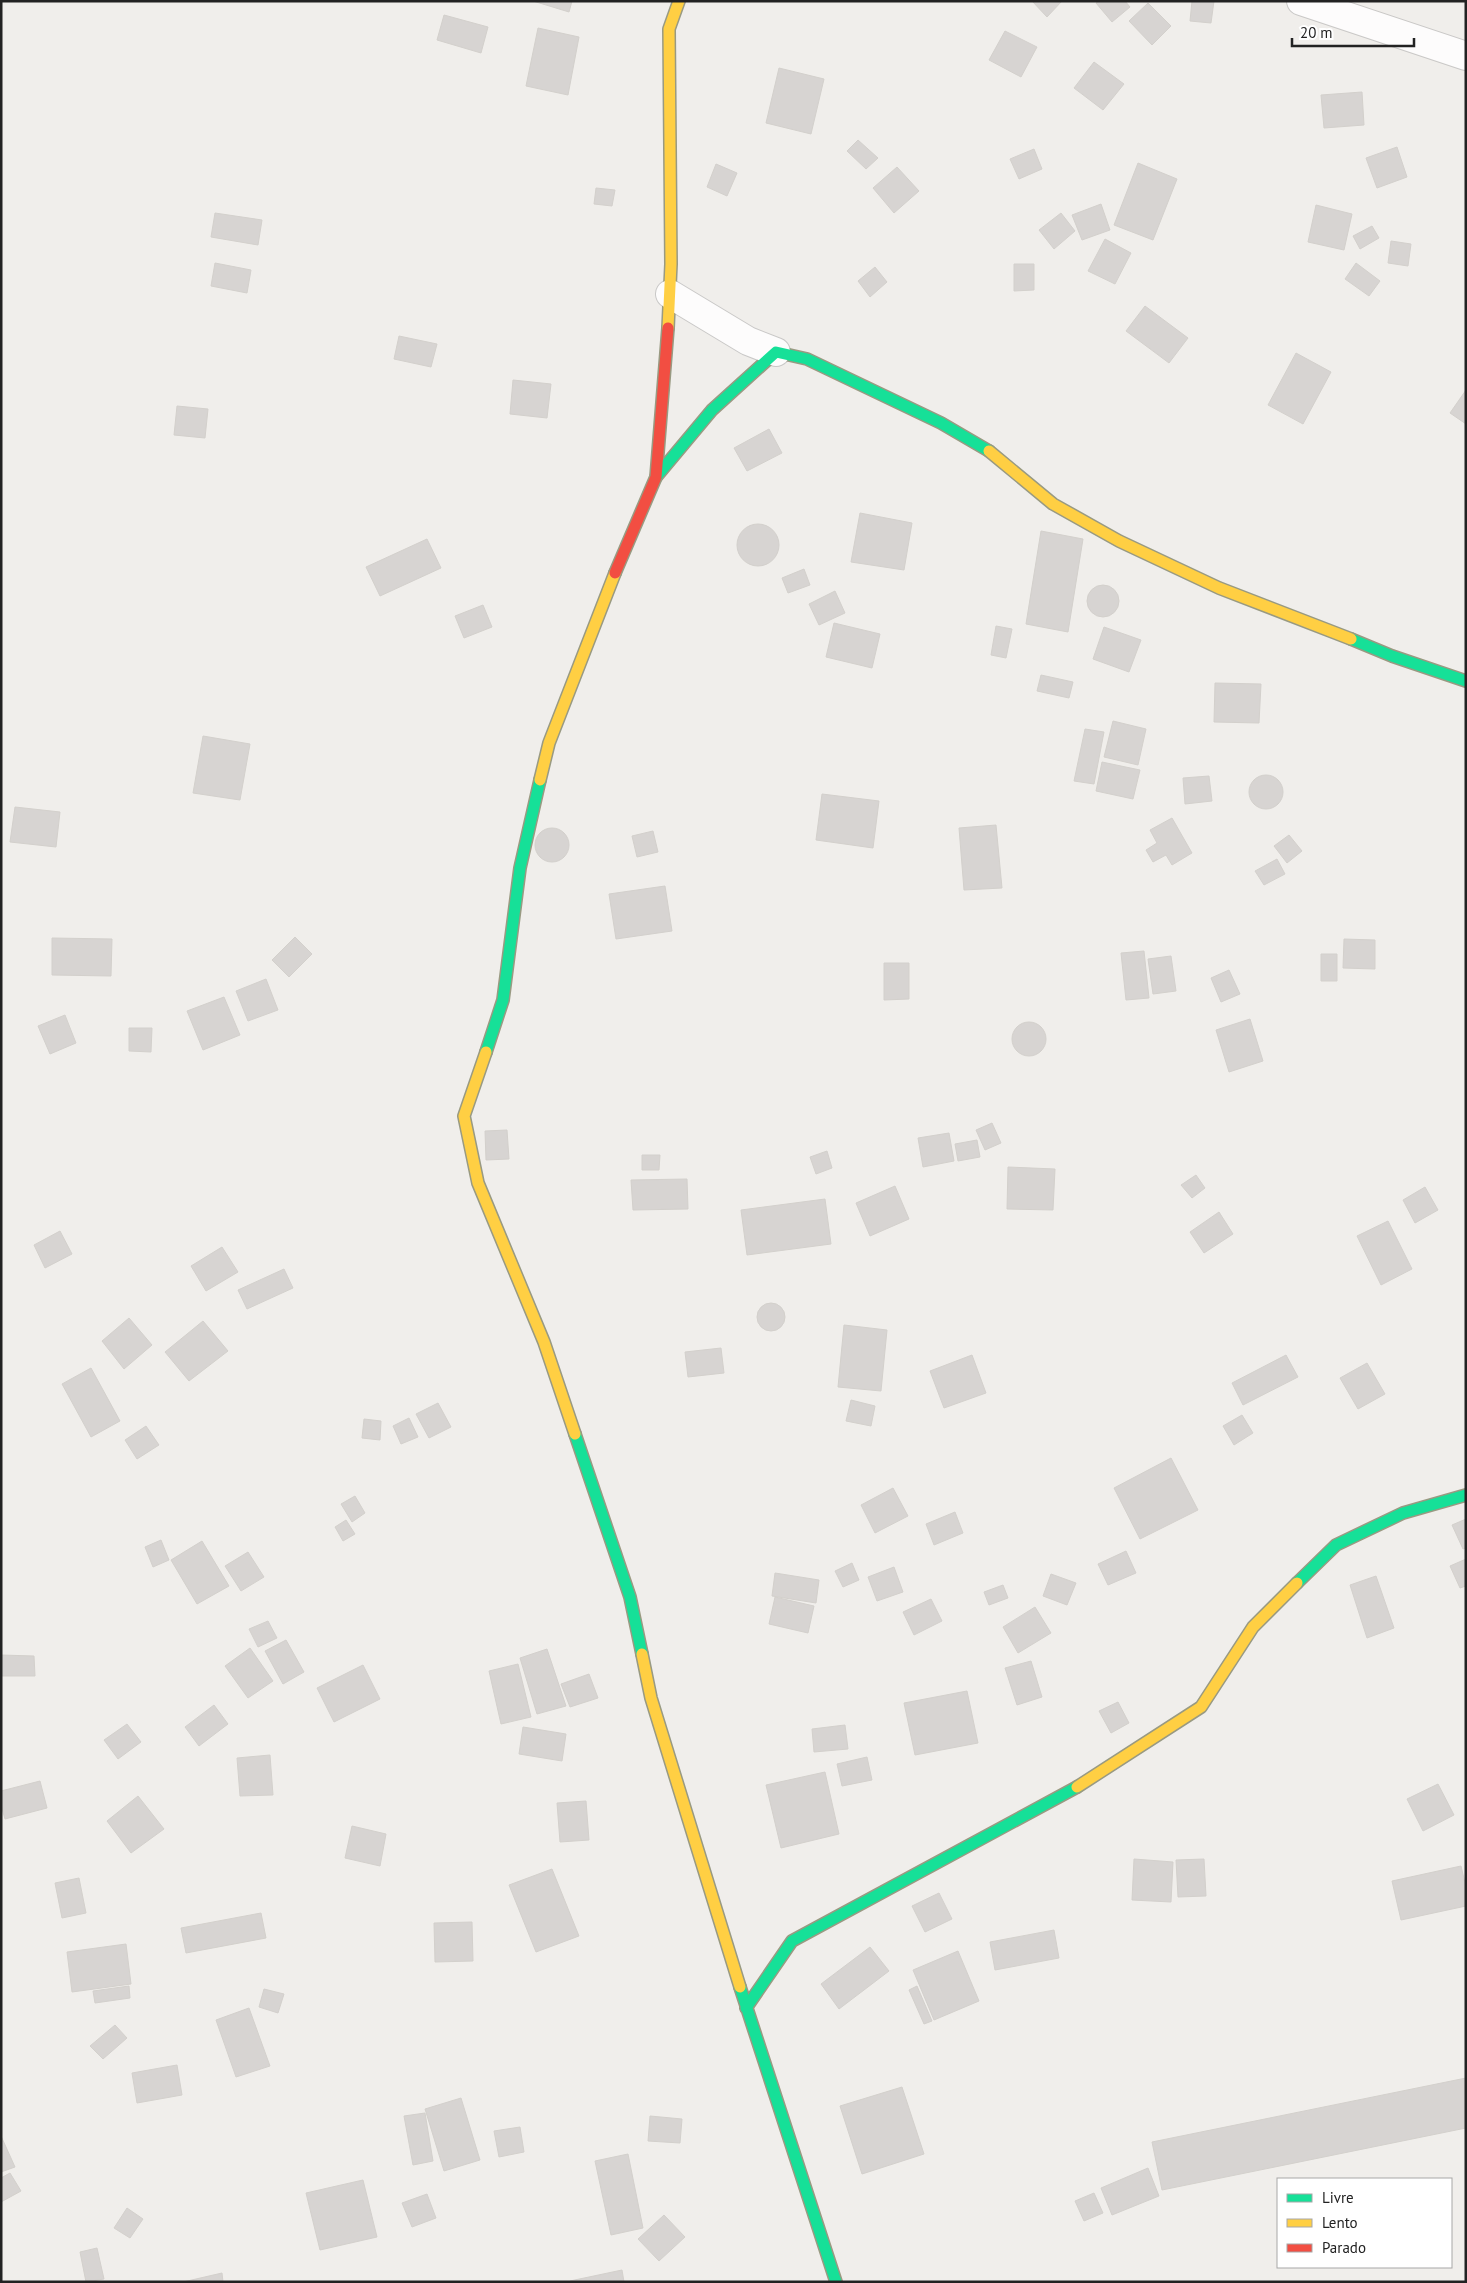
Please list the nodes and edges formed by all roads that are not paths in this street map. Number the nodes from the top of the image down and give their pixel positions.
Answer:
1 (679, 1) edge
2 (1301, 1) edge
3 (1466, 56) edge
4 (670, 294) junction
5 (776, 352) junction
6 (656, 477) junction
7 (1466, 682) edge
8 (1466, 1496) edge
9 (746, 2008) junction
10 (836, 2282) edge

1 - 4 street
2 - 3 street
4 - 5 street
4 - 6 street
5 - 6 street
5 - 7 street
6 - 9 street
8 - 9 street
9 - 10 street

